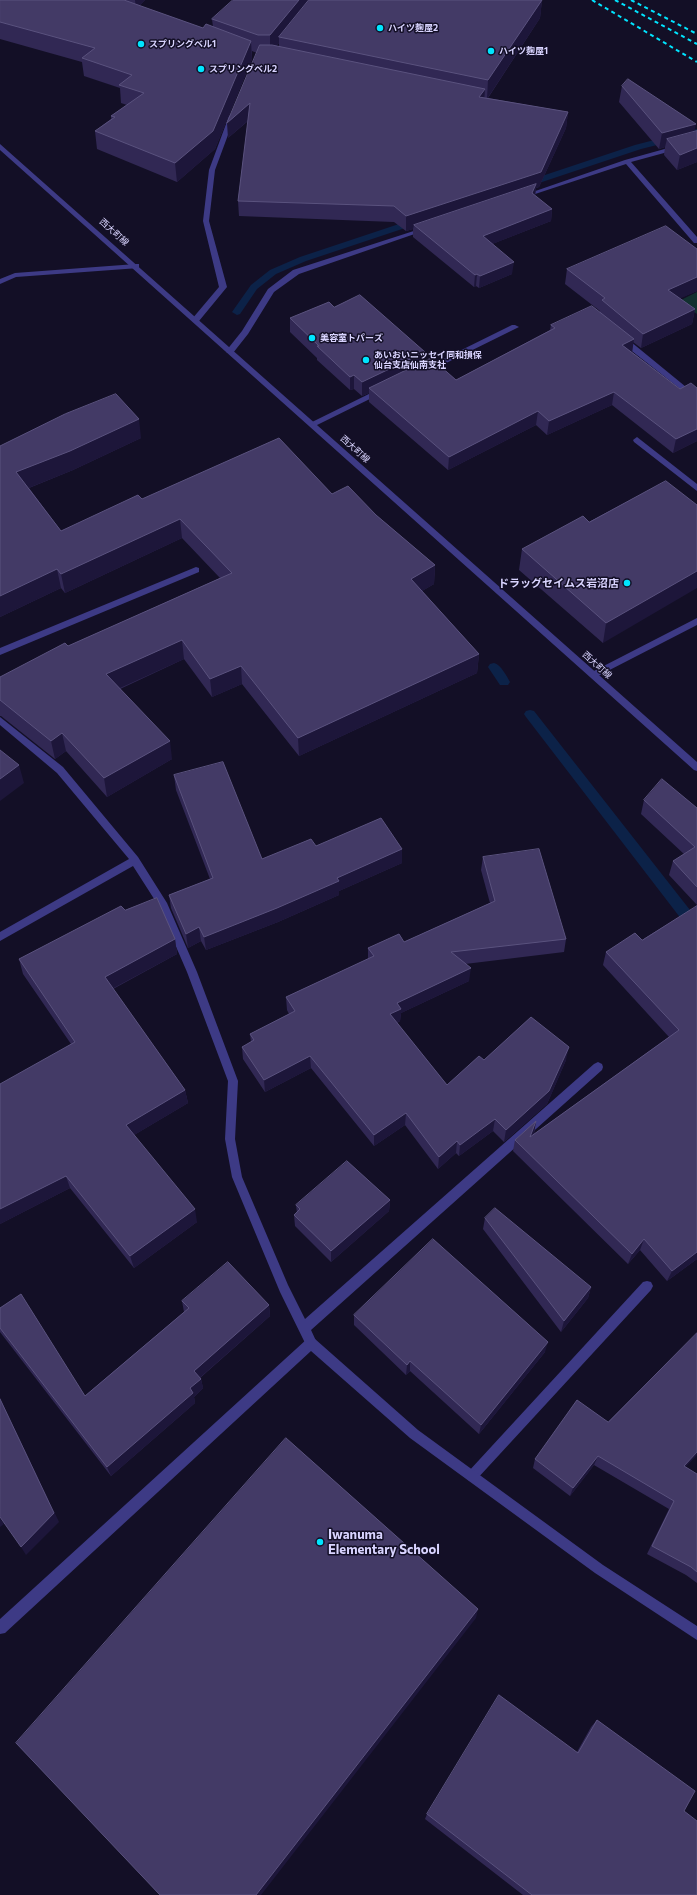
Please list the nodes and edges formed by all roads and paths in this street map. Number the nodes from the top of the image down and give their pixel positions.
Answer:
1 (234, 112) edge
2 (697, 142) edge
3 (0, 146) edge
4 (627, 161) junction
5 (514, 199) edge
6 (431, 227) edge
7 (697, 241) edge
8 (136, 266) junction
9 (0, 282) edge
10 (196, 319) junction
11 (515, 327) dead end
12 (617, 335) edge
13 (230, 351) junction
14 (417, 374) edge
15 (390, 387) edge
16 (697, 400) edge
17 (312, 424) junction
18 (637, 440) dead end
19 (697, 488) edge
20 (196, 570) dead end
21 (697, 621) edge
22 (0, 652) edge
23 (593, 675) junction
24 (0, 720) edge
25 (697, 767) edge
26 (134, 860) junction
27 (0, 937) edge
28 (598, 1067) dead end
29 (647, 1286) dead end
30 (304, 1328) junction
31 (311, 1343) junction
32 (472, 1476) junction
33 (0, 1628) edge
34 (697, 1634) edge

1 - 10 street
2 - 4 street
3 - 8 street, 西大町線
4 - 5 street
4 - 7 street
6 - 13 street
8 - 9 street
8 - 10 street, 西大町線
10 - 13 street, 西大町線
11 - 14 street
12 - 16 street
13 - 17 street, 西大町線
15 - 17 street
17 - 23 street, 西大町線
18 - 19 street
20 - 22 street
21 - 23 street
23 - 25 street, 西大町線
24 - 26 street
26 - 27 street
26 - 30 street
28 - 30 street
29 - 32 street
30 - 31 street
31 - 32 street
31 - 33 street
32 - 34 street

